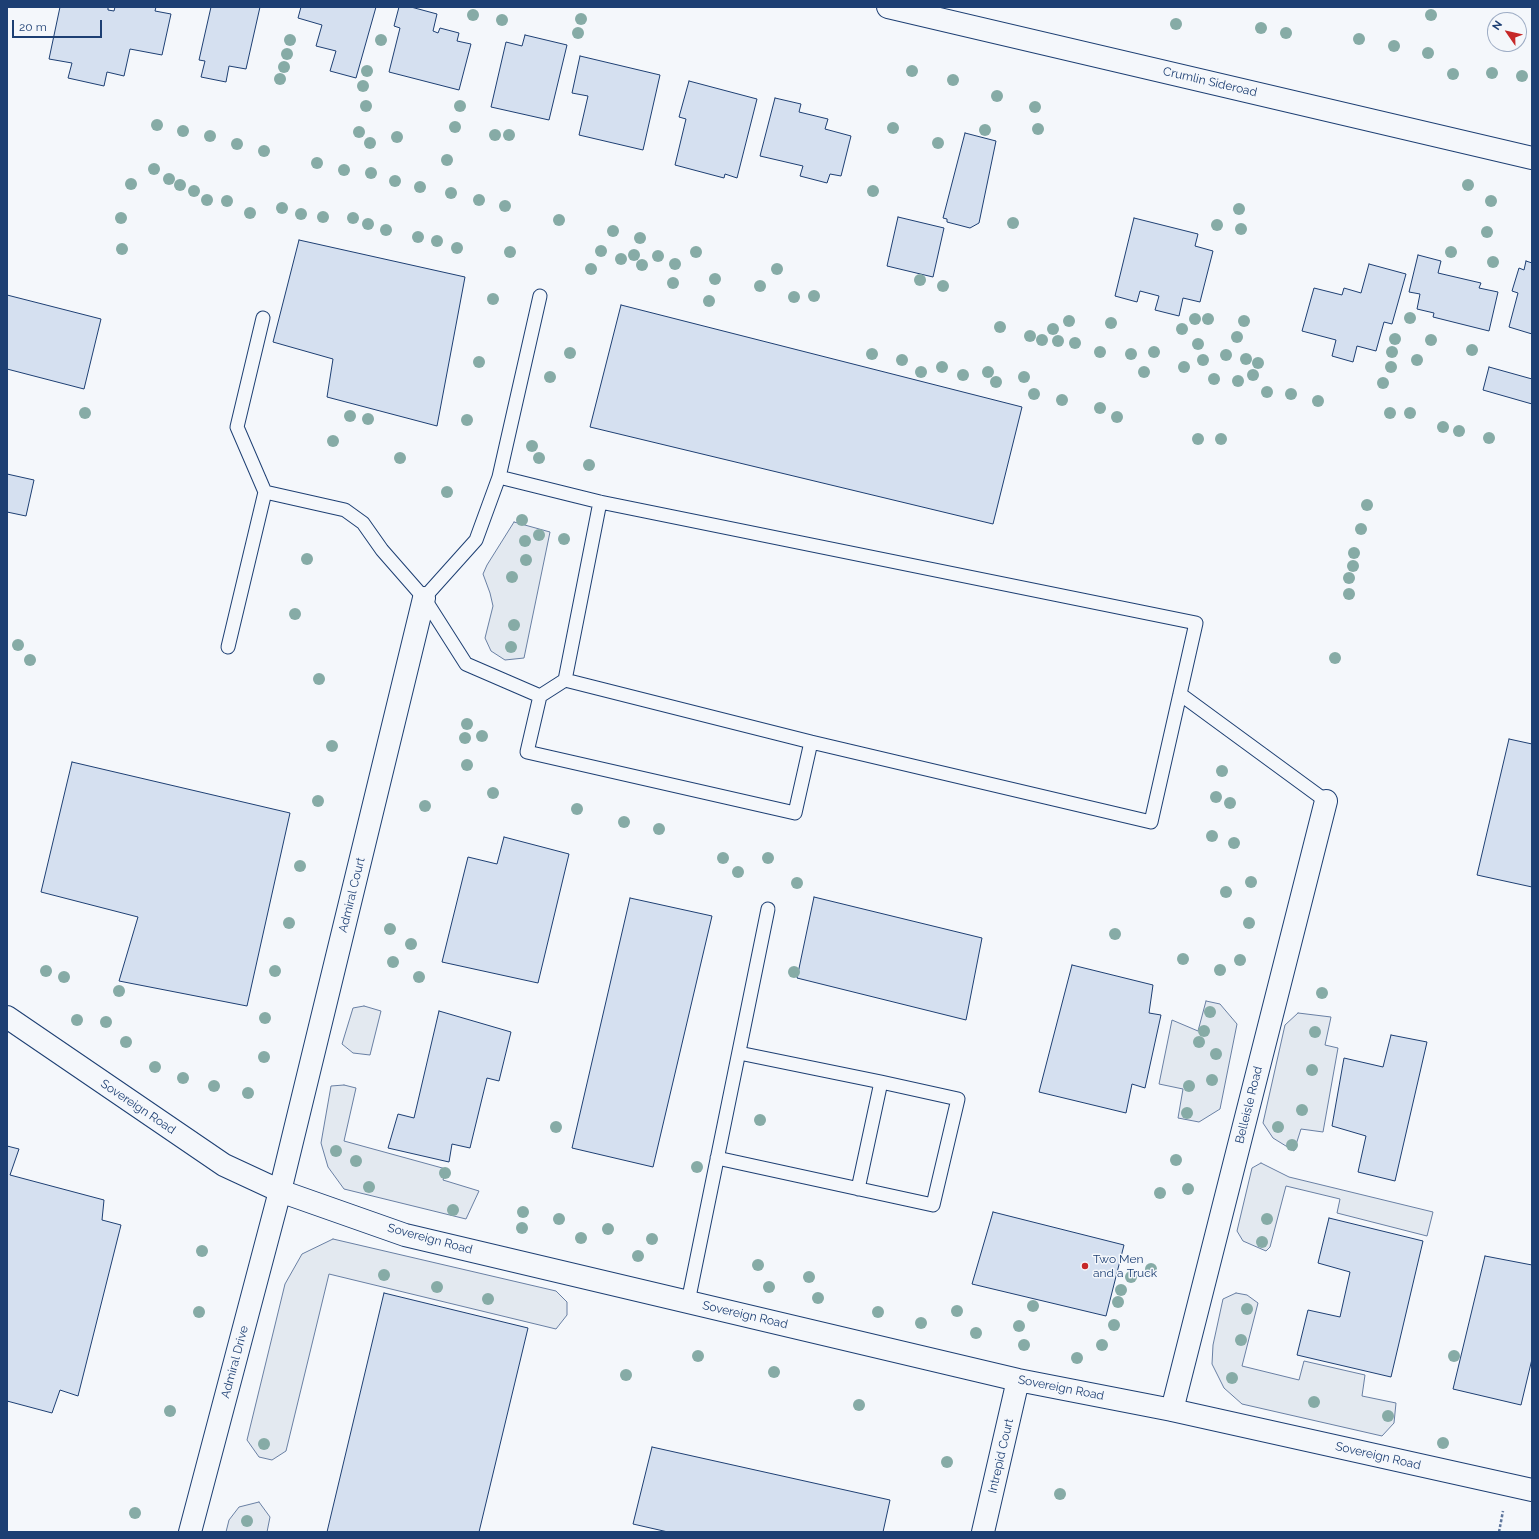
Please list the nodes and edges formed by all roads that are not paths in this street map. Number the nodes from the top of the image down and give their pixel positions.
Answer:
1 (888, 7) edge
2 (1532, 158) edge
3 (540, 296) dead end
4 (263, 318) dead end
5 (499, 477) junction
6 (265, 492) junction
7 (600, 502) junction
8 (424, 598) junction
9 (228, 647) dead end
10 (565, 680) junction
11 (1180, 694) junction
12 (540, 696) junction
13 (811, 742) junction
14 (1326, 801) joint
15 (768, 909) dead end
16 (7, 1017) edge
17 (739, 1053) junction
18 (881, 1082) junction
19 (718, 1158) junction
20 (858, 1189) junction
21 (280, 1191) junction
22 (688, 1302) junction
23 (1018, 1380) junction
24 (1172, 1410) junction
25 (1532, 1490) edge
26 (190, 1532) edge
27 (983, 1532) edge

1 - 2 street, Crumlin Sideroad
3 - 5 lane
4 - 6 lane
5 - 7 lane
5 - 8 lane
6 - 8 lane
6 - 9 lane
7 - 10 lane
7 - 11 lane
8 - 12 lane
8 - 21 street, Admiral Court
10 - 12 lane
10 - 13 lane
11 - 13 lane
11 - 14 lane
12 - 13 lane
14 - 24 street, Belleisle Road
15 - 17 lane
16 - 21 street, Sovereign Road
17 - 18 lane
17 - 19 lane
18 - 20 lane
18 - 20 lane
19 - 20 lane
19 - 22 lane
21 - 22 street, Sovereign Road
21 - 26 street, Admiral Drive
22 - 23 street, Sovereign Road
23 - 24 street, Sovereign Road
23 - 27 street, Intrepid Court
24 - 25 street, Sovereign Road

